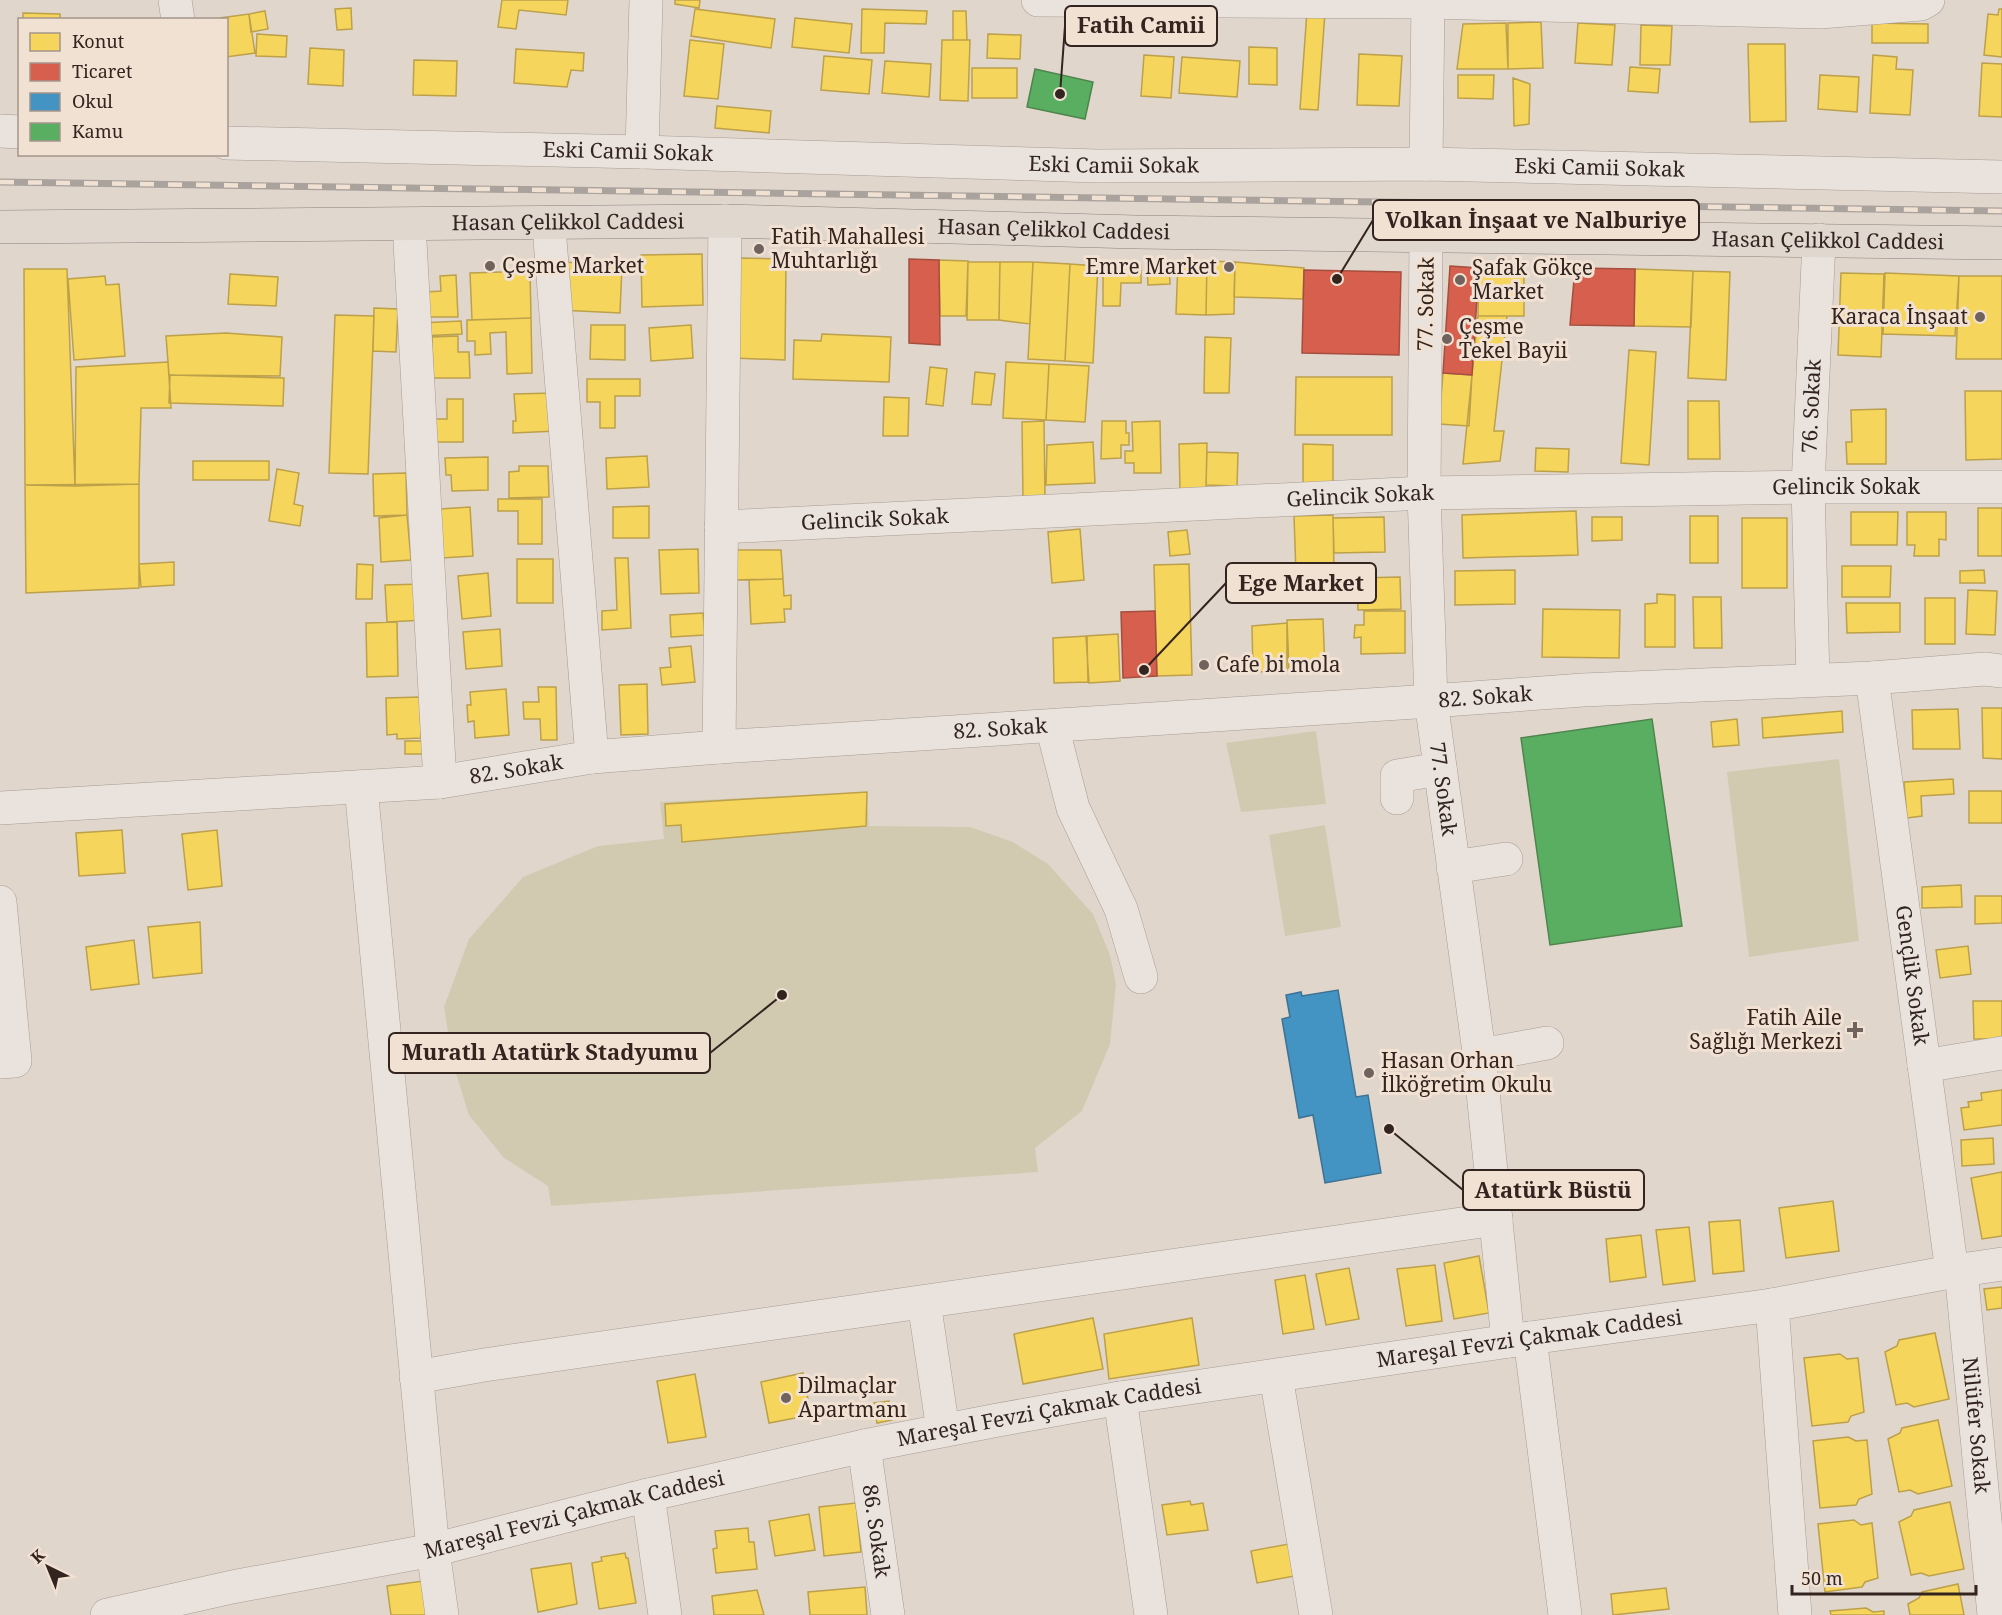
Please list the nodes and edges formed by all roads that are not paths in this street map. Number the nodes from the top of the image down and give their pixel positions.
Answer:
1 (175, 0) edge
2 (646, 0) edge
3 (1038, 0) edge
4 (1928, 0) edge
5 (1428, 1) edge
6 (178, 18) edge
7 (0, 131) edge
8 (18, 132) edge
9 (228, 143) edge
10 (642, 152) junction
11 (1426, 164) junction
12 (2002, 177) edge
13 (725, 221) junction
14 (552, 222) junction
15 (0, 227) edge
16 (1426, 235) junction
17 (1819, 240) junction
18 (410, 242) dead end
19 (2002, 243) edge
20 (1808, 487) junction
21 (2002, 487) edge
22 (1424, 493) junction
23 (721, 527) junction
24 (2002, 670) edge
25 (1872, 678) junction
26 (1813, 679) junction
27 (1431, 701) junction
28 (1052, 726) junction
29 (719, 747) junction
30 (592, 757) junction
31 (1440, 769) junction
32 (440, 782) junction
33 (361, 787) junction
34 (1397, 798) dead end
35 (0, 808) edge
36 (1506, 860) dead end
37 (1454, 867) junction
38 (0, 902) edge
39 (1142, 977) dead end
40 (1547, 1043) dead end
41 (1479, 1052) junction
42 (2002, 1053) edge
43 (0, 1062) edge
44 (1924, 1066) junction
45 (1496, 1219) junction
46 (2002, 1264) edge
47 (1956, 1271) junction
48 (924, 1302) junction
49 (1772, 1305) junction
50 (1519, 1339) junction
51 (1276, 1376) junction
52 (416, 1377) junction
53 (1120, 1398) junction
54 (943, 1430) junction
55 (864, 1446) junction
56 (648, 1495) junction
57 (433, 1550) junction
58 (208, 1604) edge
59 (107, 1615) edge
60 (441, 1615) edge
61 (665, 1615) edge
62 (888, 1615) edge
63 (1151, 1615) edge
64 (1316, 1615) edge
65 (1565, 1615) edge
66 (1795, 1615) edge
67 (1994, 1615) edge

1 - 6 street
2 - 10 street
3 - 5 street
4 - 5 street
5 - 11 street
7 - 8 street
9 - 10 street, Eski Camii Sokak
10 - 11 street, Eski Camii Sokak
11 - 12 street, Eski Camii Sokak
13 - 14 main road, Hasan Çelikkol Caddesi
13 - 16 main road, Hasan Çelikkol Caddesi
13 - 23 street
14 - 15 main road, Hasan Çelikkol Caddesi
14 - 30 street
16 - 17 main road, Hasan Çelikkol Caddesi
16 - 22 street, 77. Sokak
17 - 19 main road, Hasan Çelikkol Caddesi
17 - 20 street, 76. Sokak
18 - 32 street
20 - 21 street, Gelincik Sokak
20 - 22 street, Gelincik Sokak
20 - 26 street, 76. Sokak
22 - 23 street, Gelincik Sokak
22 - 27 street, 77. Sokak
23 - 29 street
24 - 25 street, 82. Sokak
25 - 26 street, 82. Sokak
25 - 44 street, Gençlik Sokak
26 - 27 street, 82. Sokak
27 - 28 street, 82. Sokak
27 - 31 street, 77. Sokak
28 - 29 street, 82. Sokak
28 - 39 street
29 - 30 street, 82. Sokak
30 - 32 street, 82. Sokak
31 - 34 street
31 - 37 street, 77. Sokak
32 - 33 street, 82. Sokak
33 - 35 street, 82. Sokak
33 - 52 street
36 - 37 street
37 - 41 street, 77. Sokak
38 - 43 street
40 - 41 street
41 - 45 street, 77. Sokak
42 - 44 street
44 - 47 street, Gençlik Sokak
45 - 48 street
45 - 50 street, 77. Sokak
46 - 47 street, Mareşal Fevzi Çakmak Caddesi
47 - 49 street, Mareşal Fevzi Çakmak Caddesi
47 - 67 street, Nilüfer Sokak
48 - 52 street
48 - 54 street
49 - 50 street, Mareşal Fevzi Çakmak Caddesi
49 - 66 street
50 - 51 street, Mareşal Fevzi Çakmak Caddesi
50 - 65 street, 77. Sokak
51 - 53 street, Mareşal Fevzi Çakmak Caddesi
51 - 64 street
52 - 57 street
53 - 54 street, Mareşal Fevzi Çakmak Caddesi
53 - 63 street
54 - 55 street, Mareşal Fevzi Çakmak Caddesi
55 - 56 street, Mareşal Fevzi Çakmak Caddesi
55 - 62 street, 86. Sokak
56 - 57 street, Mareşal Fevzi Çakmak Caddesi
56 - 61 street
57 - 58 street, Mareşal Fevzi Çakmak Caddesi
57 - 60 street
58 - 59 street, Mareşal Fevzi Çakmak Caddesi

